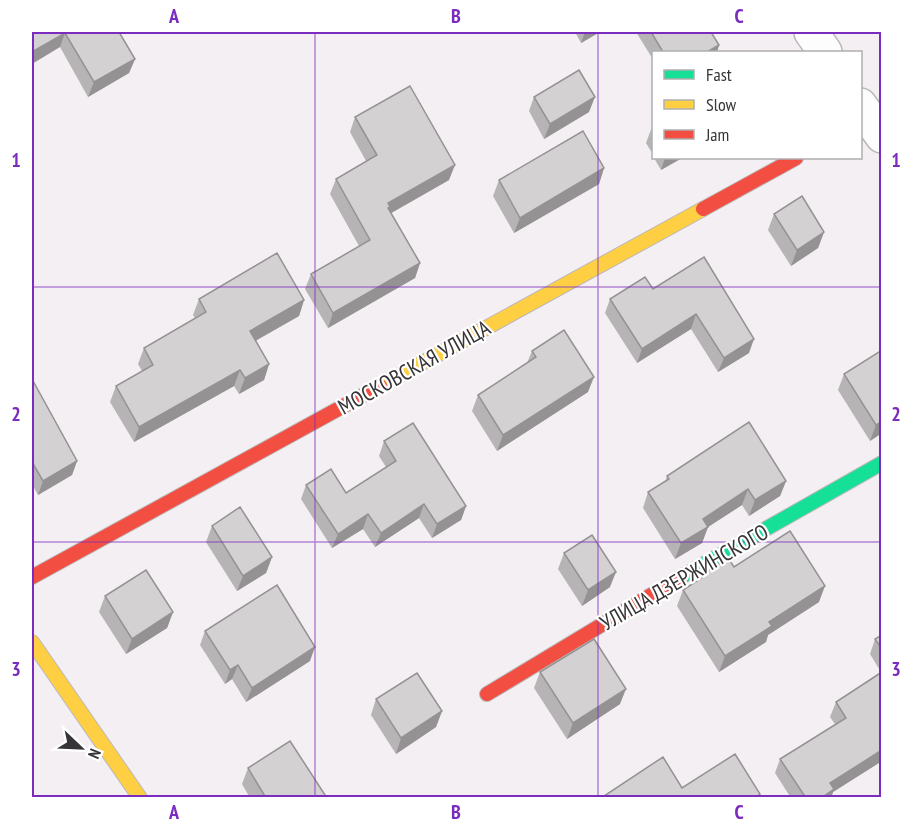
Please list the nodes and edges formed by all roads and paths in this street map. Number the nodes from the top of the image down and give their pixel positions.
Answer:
1 (811, 32) edge
2 (824, 51) edge
3 (794, 159) edge
4 (882, 463) edge
5 (32, 577) edge
6 (32, 642) edge
7 (487, 694) dead end
8 (140, 798) edge

1 - 2 street
3 - 5 street, МОСКОВСКАЯ УЛИЦА
4 - 7 street, УЛИЦА ДЗЕРЖИНСКОГО
6 - 8 street

